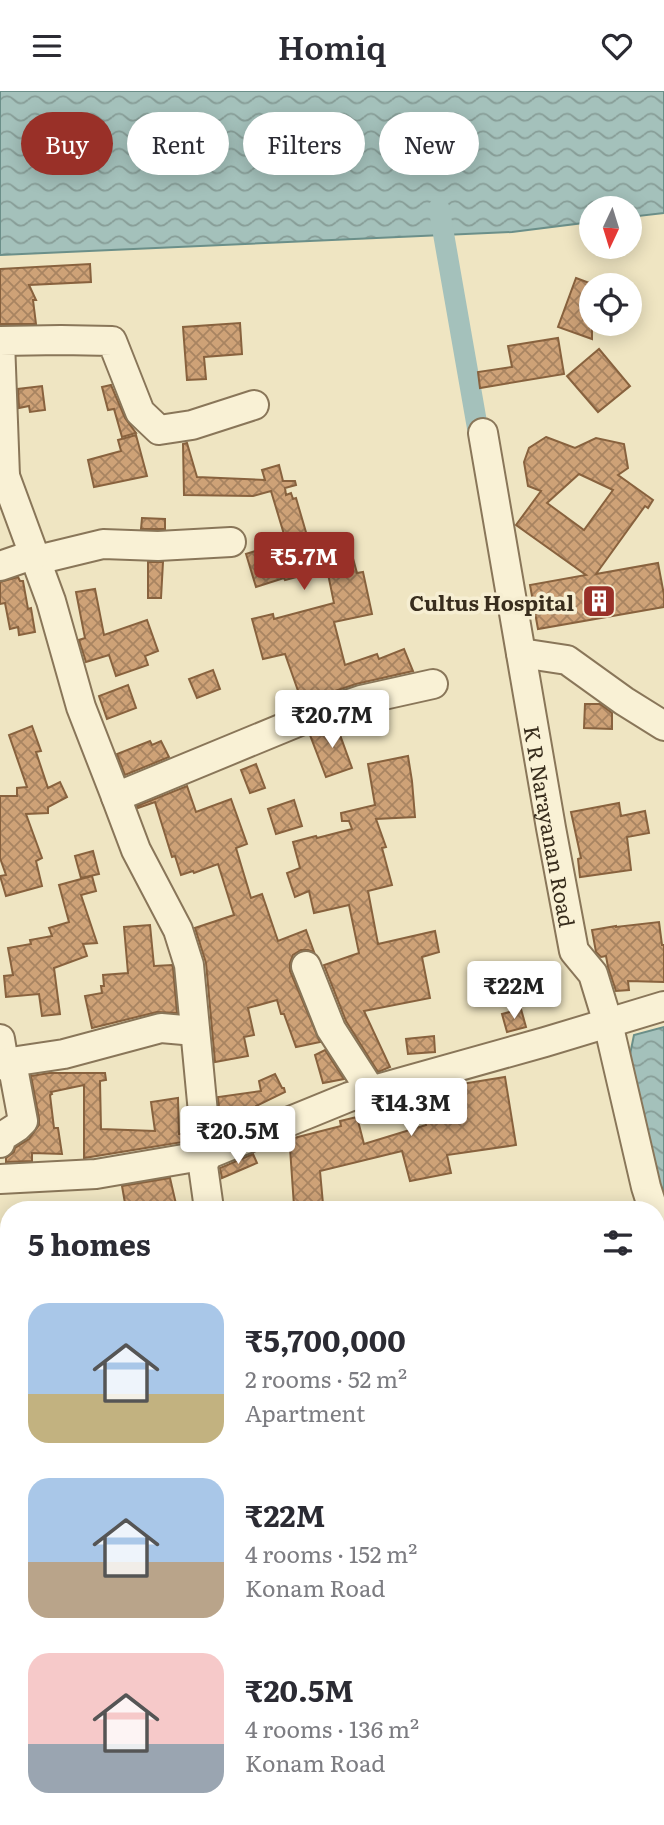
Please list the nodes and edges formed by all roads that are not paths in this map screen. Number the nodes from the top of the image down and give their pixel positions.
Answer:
1 (254, 405) dead end
2 (483, 433) dead end
3 (2, 474) edge
4 (230, 542) dead end
5 (36, 557) junction
6 (0, 566) edge
7 (521, 653) junction
8 (433, 684) dead end
9 (664, 726) edge
10 (116, 797) junction
11 (306, 966) dead end
12 (664, 1006) edge
13 (603, 1025) junction
14 (195, 1031) junction
15 (2, 1051) edge
16 (371, 1091) junction
17 (0, 1143) edge
18 (207, 1155) junction
19 (0, 1179) edge
20 (208, 1201) edge
21 (650, 1201) edge

1 - 3 street
2 - 7 street, K R Narayanan Road
3 - 5 street
4 - 5 street
5 - 6 street
5 - 10 street
7 - 9 street
7 - 13 street, K R Narayanan Road
8 - 10 street
10 - 14 street
11 - 16 street
12 - 13 street
13 - 16 street
13 - 21 street, K R Narayanan Road
14 - 15 street
14 - 18 street
15 - 17 street
16 - 18 street
18 - 19 street
18 - 20 street

